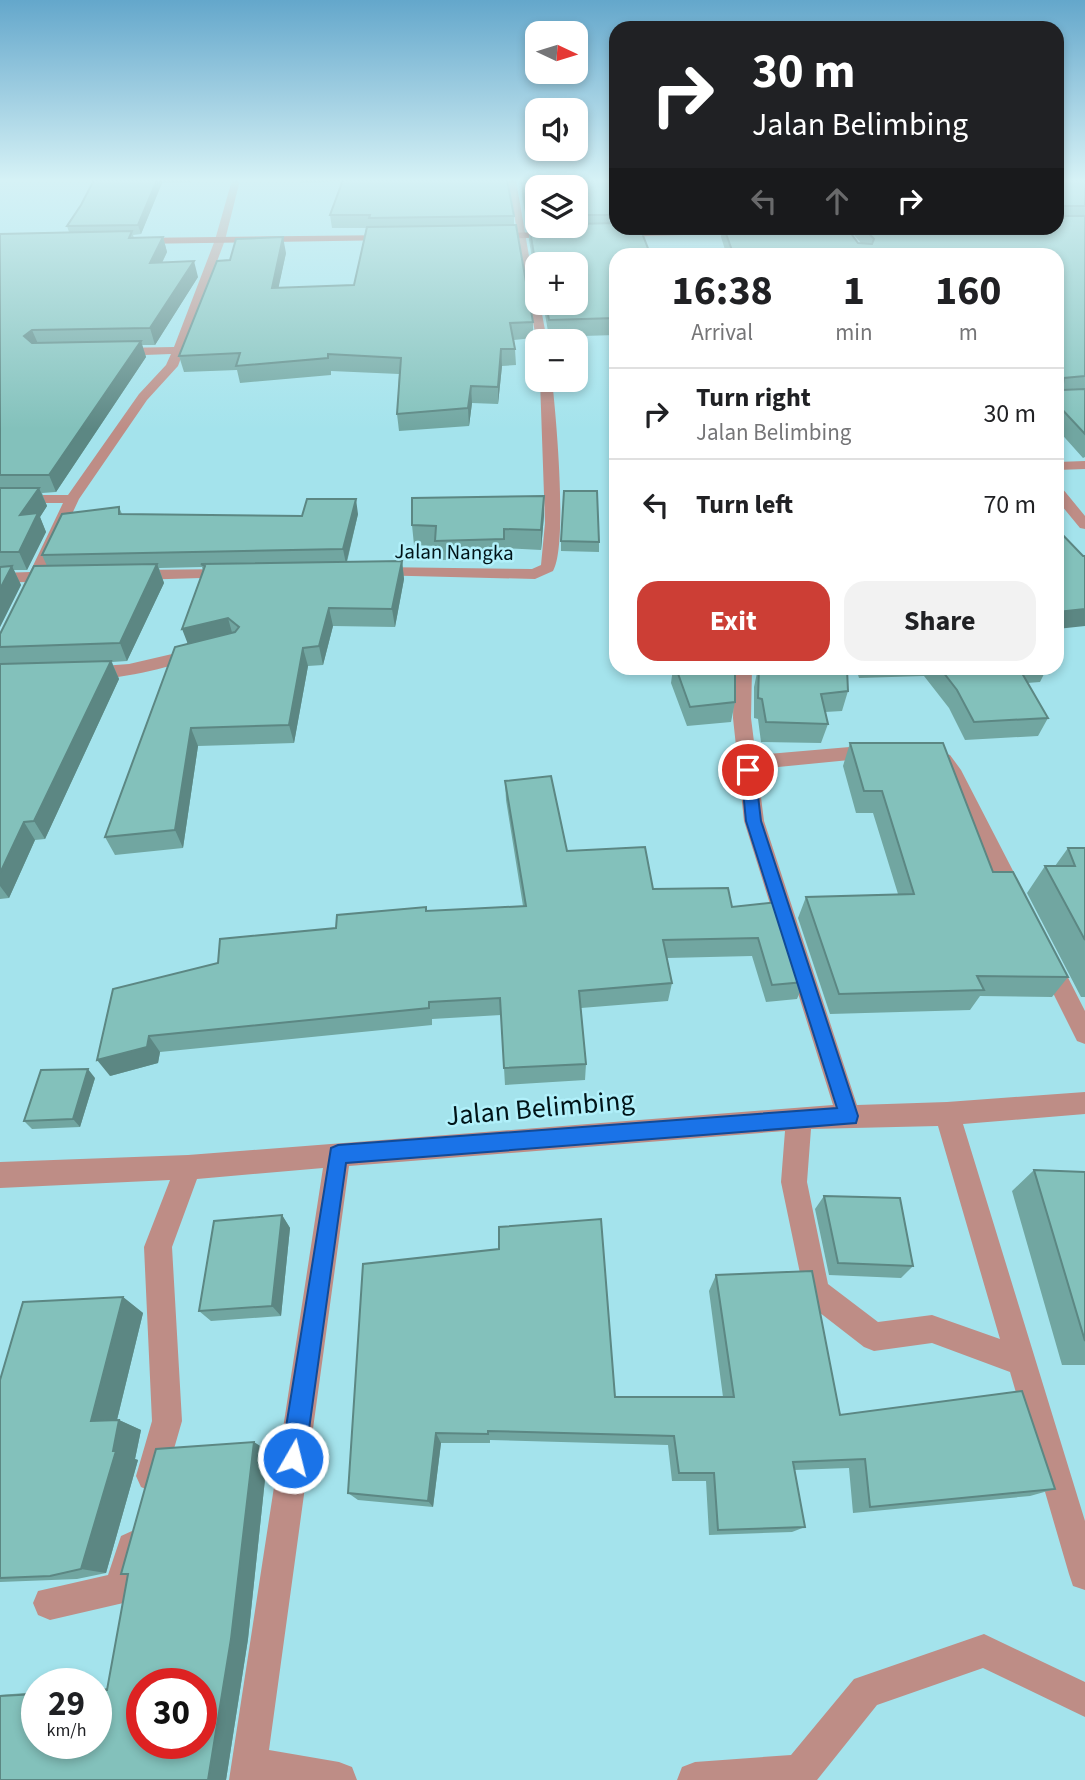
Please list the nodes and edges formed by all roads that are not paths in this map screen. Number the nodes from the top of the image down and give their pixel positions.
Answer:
1 (211, 263) edge
2 (528, 263) edge
3 (539, 329) edge
4 (179, 350) junction
5 (102, 352) edge
6 (548, 392) edge
7 (1085, 465) edge
8 (1064, 466) edge
9 (0, 499) edge
10 (72, 499) junction
11 (1064, 500) edge
12 (1085, 525) edge
13 (365, 572) edge
14 (242, 573) edge
15 (118, 575) edge
16 (35, 576) junction
17 (76, 576) edge
18 (0, 578) edge
19 (23, 601) edge
20 (210, 650) edge
21 (69, 674) edge
22 (743, 675) edge
23 (924, 750) edge
24 (891, 751) edge
25 (768, 761) dead end
26 (1024, 914) edge
27 (1037, 938) edge
28 (1085, 1034) edge
29 (1085, 1103) edge
30 (947, 1114) junction
31 (849, 1116) junction
32 (799, 1118) junction
33 (338, 1154) junction
34 (188, 1167) junction
35 (0, 1175) edge
36 (1020, 1362) junction
37 (1085, 1574) edge
38 (50, 1603) edge
39 (1085, 1700) edge
40 (248, 1773) edge
41 (339, 1780) edge
42 (695, 1780) edge

1 - 4 street
2 - 3 street
4 - 5 street
4 - 10 street
6 - 13 street, Jalan Nangka
7 - 8 street
9 - 10 street
10 - 16 street
11 - 12 street
14 - 15 street
16 - 17 street
16 - 18 street
16 - 19 street
20 - 21 street
22 - 31 street
23 - 26 street
24 - 25 street
27 - 28 street
29 - 30 street, Jalan Belimbing
30 - 31 street, Jalan Belimbing
30 - 36 street
31 - 32 street, Jalan Belimbing
32 - 33 street, Jalan Belimbing
32 - 36 street
33 - 34 street, Jalan Belimbing
33 - 40 street
34 - 35 street, Jalan Belimbing
34 - 38 street
36 - 37 street
39 - 42 street
40 - 41 street

